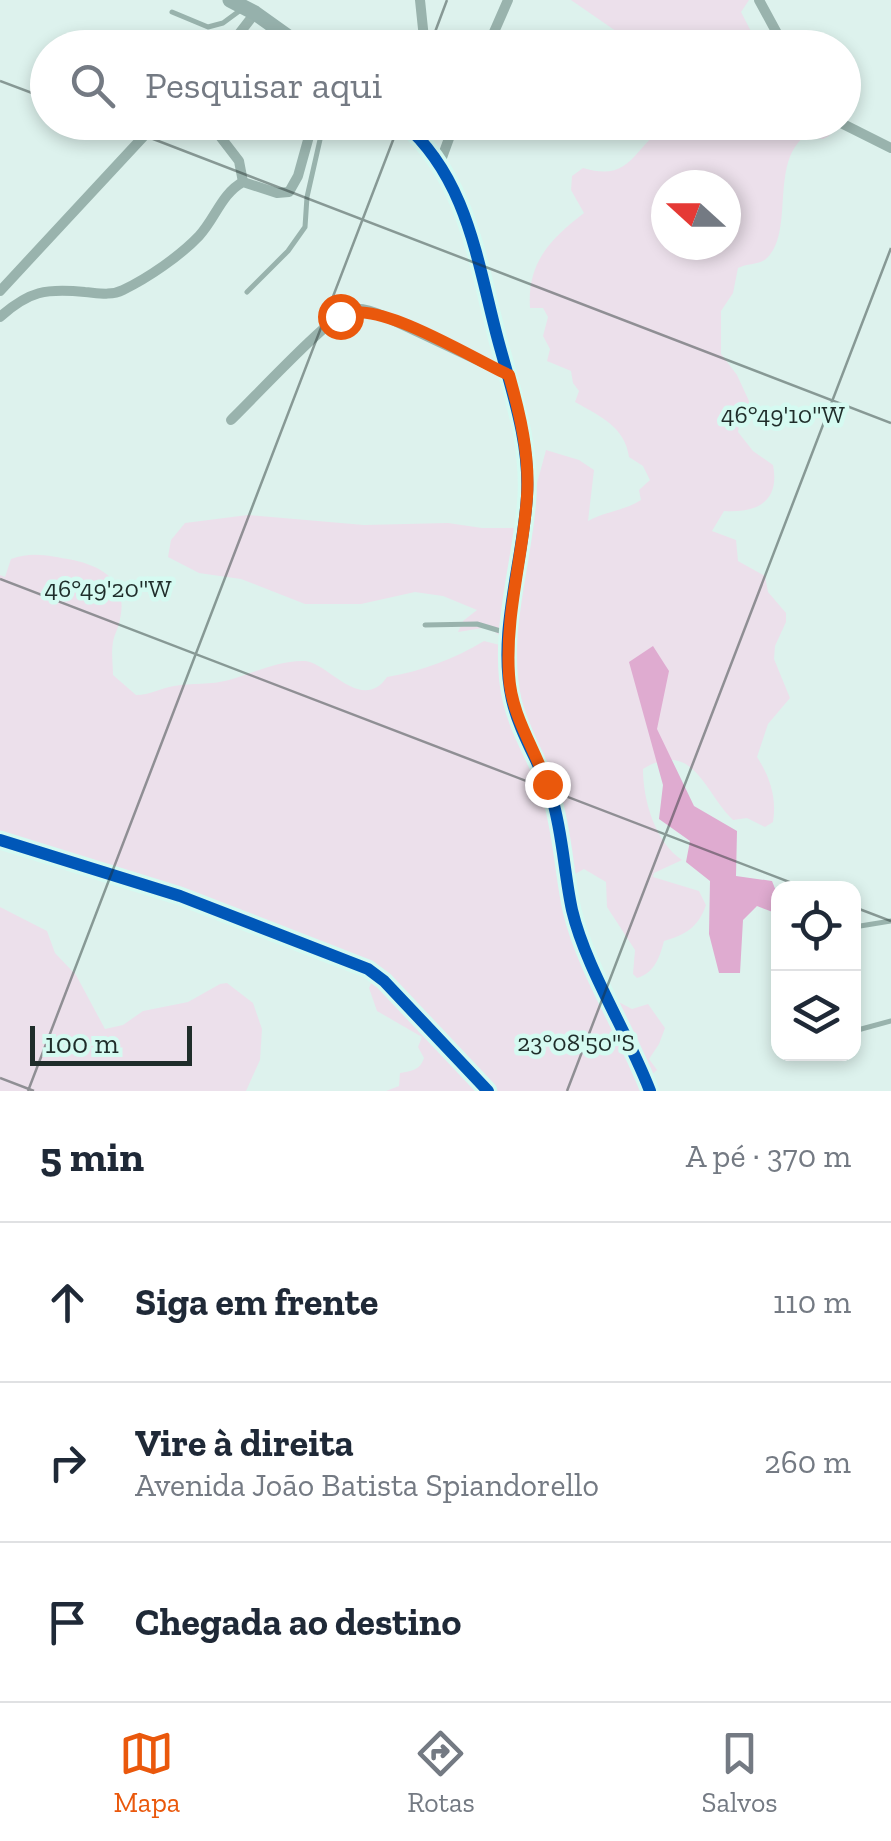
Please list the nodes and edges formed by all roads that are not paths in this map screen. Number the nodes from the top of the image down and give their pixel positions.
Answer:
1 (420, 0) edge
2 (508, 0) edge
3 (759, 0) edge
4 (243, 7) edge
5 (172, 12) dead end
6 (277, 30) edge
7 (423, 30) edge
8 (495, 30) edge
9 (775, 30) edge
10 (861, 133) edge
11 (141, 140) edge
12 (223, 140) edge
13 (308, 140) edge
14 (320, 140) edge
15 (421, 140) edge
16 (426, 140) edge
17 (449, 140) edge
18 (426, 145) junction
19 (891, 148) edge
20 (440, 162) junction
21 (243, 182) junction
22 (0, 291) edge
23 (247, 292) dead end
24 (0, 317) edge
25 (509, 375) junction
26 (231, 420) dead end
27 (426, 625) dead end
28 (510, 634) junction
29 (0, 840) edge
30 (891, 921) edge
31 (861, 925) edge
32 (891, 1020) edge
33 (861, 1029) edge
34 (488, 1091) edge
35 (650, 1091) edge

1 - 7 street
2 - 8 street
3 - 9 street
4 - 5 lane
4 - 6 street
10 - 19 street
11 - 22 street
12 - 21 street
13 - 21 street
14 - 23 lane
15 - 18 street
16 - 18 street
17 - 20 street
18 - 20 street
20 - 25 street
21 - 24 street
25 - 26 street
25 - 28 street
27 - 28 lane
28 - 35 street
29 - 34 street
30 - 31 lane
32 - 33 lane

